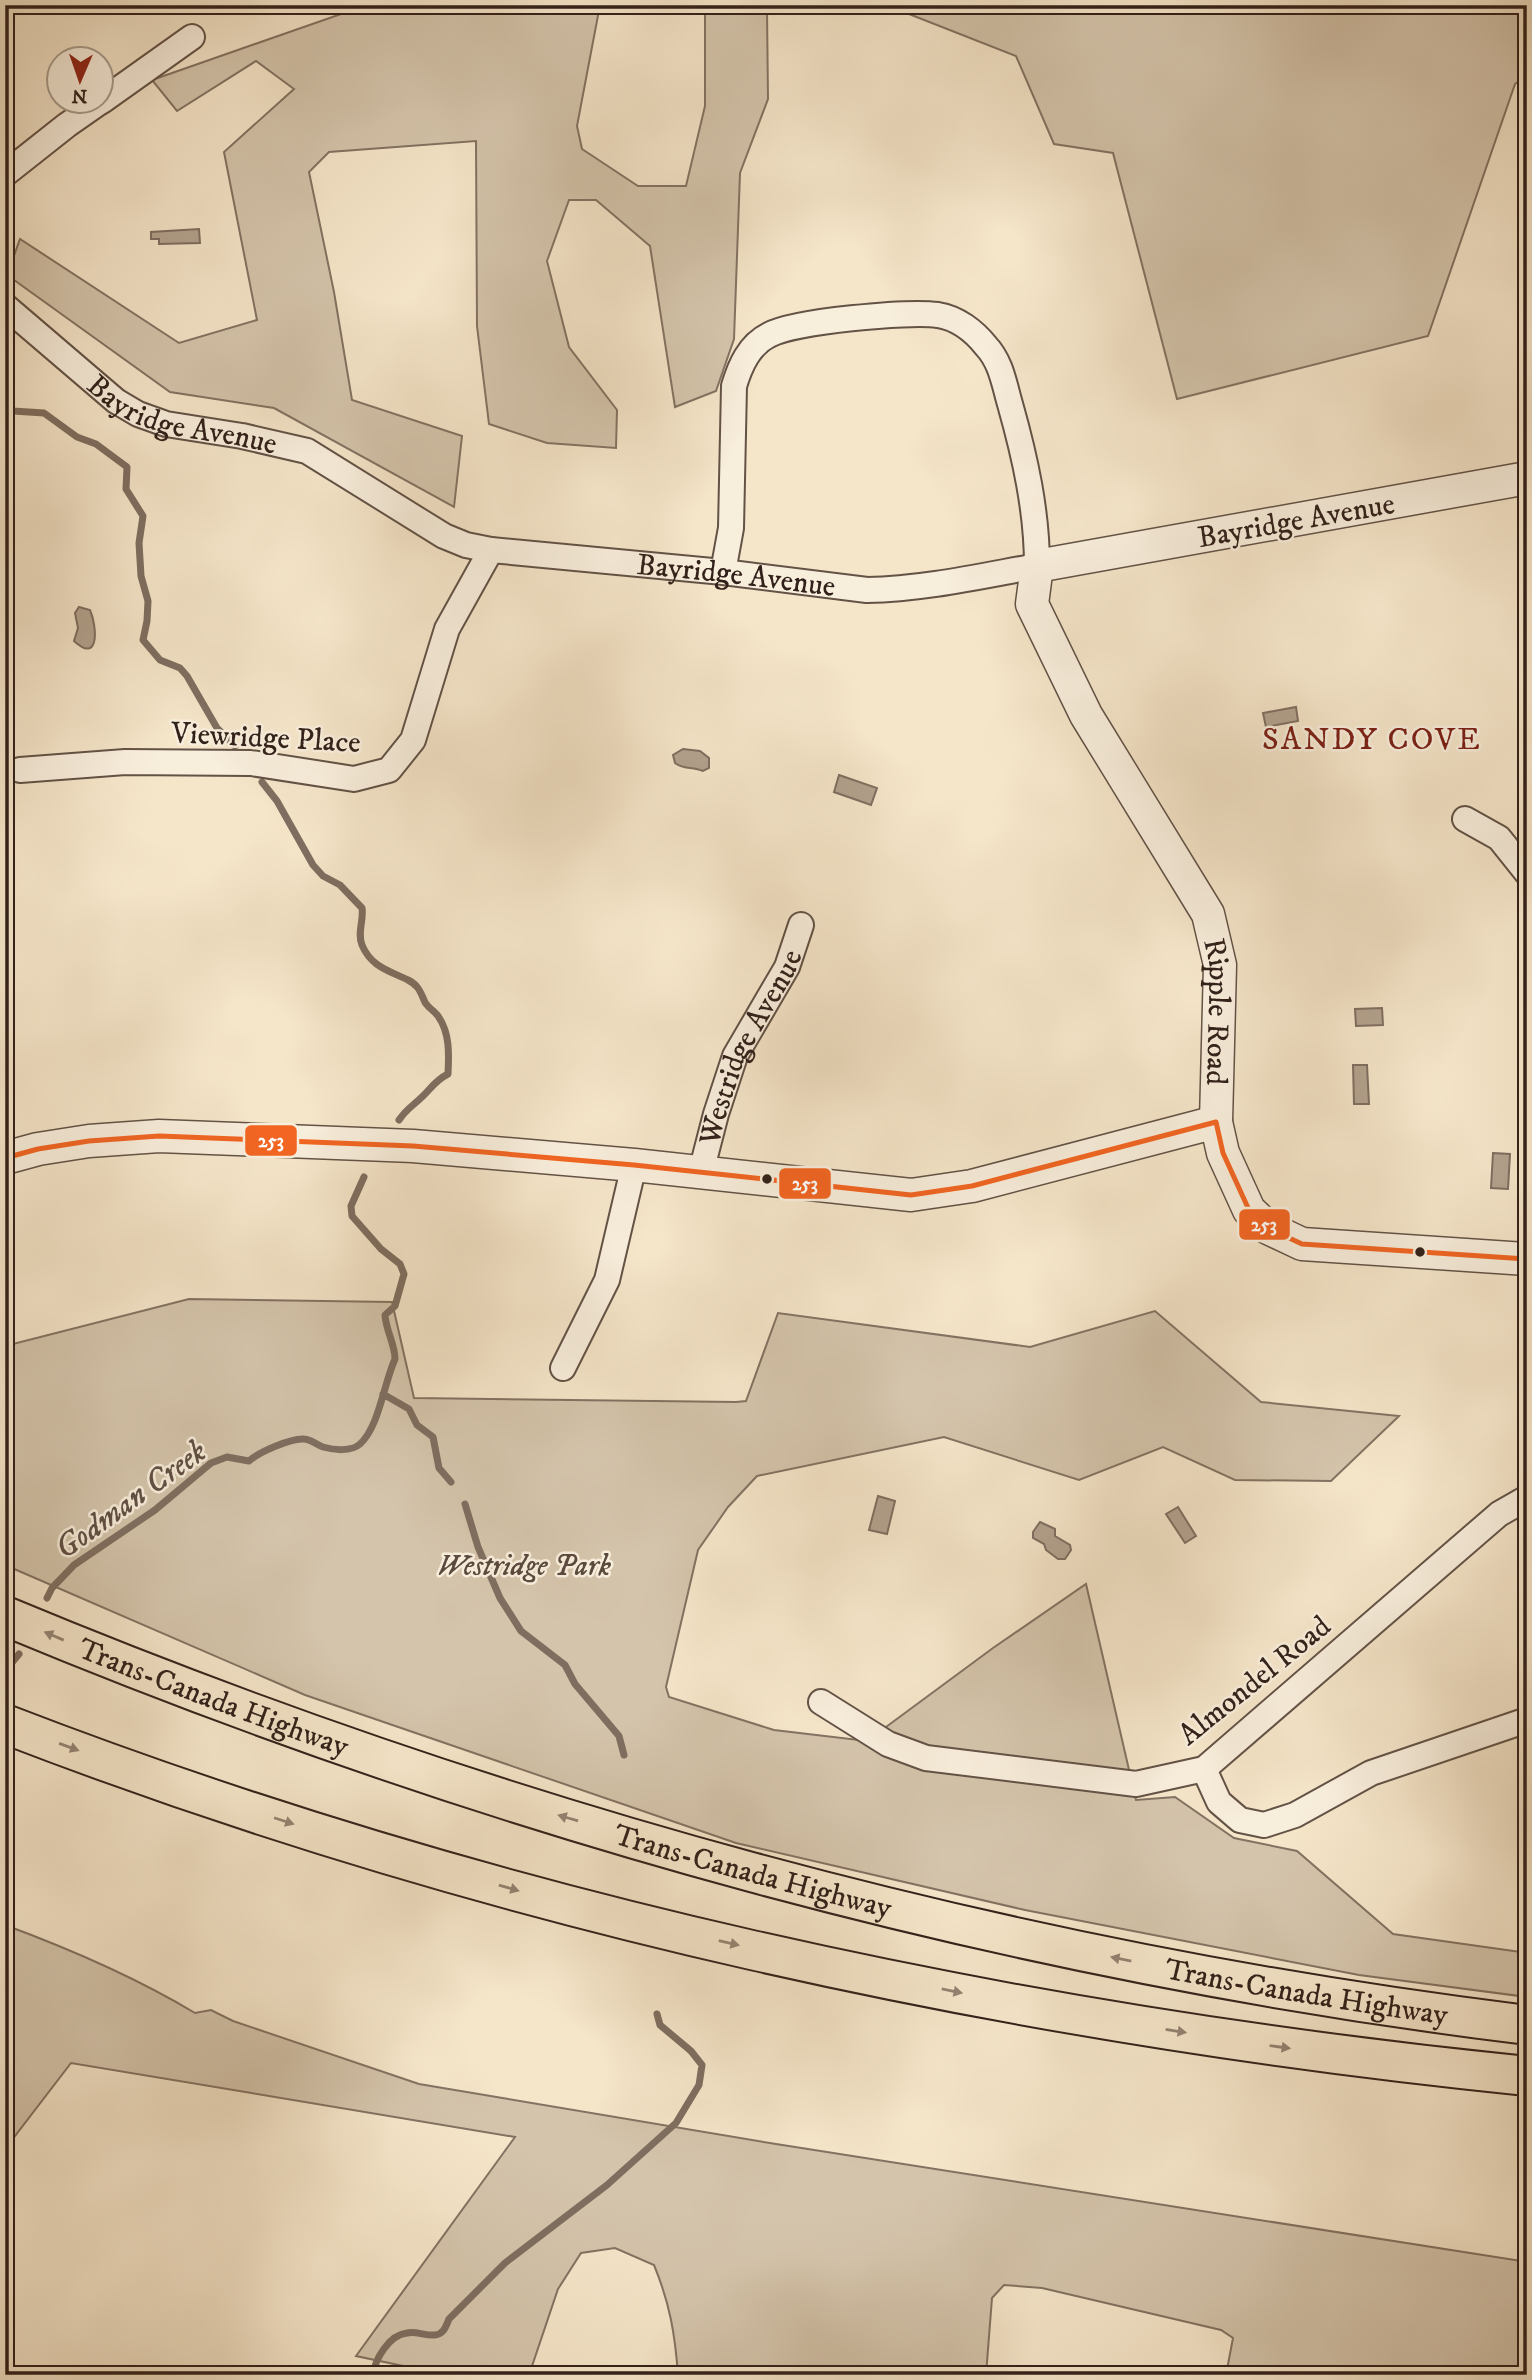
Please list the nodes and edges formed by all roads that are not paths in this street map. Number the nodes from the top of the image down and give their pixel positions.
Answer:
1 (192, 37) dead end
2 (116, 90) edge
3 (79, 116) edge
4 (5, 174) edge
5 (5, 306) edge
6 (1527, 478) edge
7 (491, 550) junction
8 (1037, 566) junction
9 (723, 572) junction
10 (20, 770) dead end
11 (1465, 819) dead end
12 (1527, 873) edge
13 (801, 925) dead end
14 (1216, 1122) junction
15 (5, 1158) edge
16 (634, 1165) junction
17 (701, 1172) junction
18 (1527, 1259) edge
19 (563, 1368) dead end
20 (1527, 1498) edge
21 (5, 1616) edge
22 (821, 1702) dead end
23 (1527, 1720) edge
24 (5, 1724) edge
25 (1204, 1769) junction
26 (1527, 2025) edge
27 (1527, 2076) edge

1 - 2 street
3 - 4 street
5 - 7 street, Bayridge Avenue
6 - 8 street, Bayridge Avenue
7 - 9 street, Bayridge Avenue
7 - 10 street, Viewridge Place
8 - 9 street, Bayridge Avenue
8 - 9 street
8 - 14 street, Ripple Road
11 - 12 street
13 - 17 street, Westridge Avenue
14 - 17 street, Westridge Avenue
14 - 18 street, Ripple Road
15 - 16 street, Westridge Avenue
16 - 17 street, Westridge Avenue
16 - 19 street
20 - 25 street, Almondel Road
26 -> 21 highway, Trans-Canada Highway
22 - 25 street, Almondel Road
23 - 25 street
24 -> 27 highway, Trans-Canada Highway

